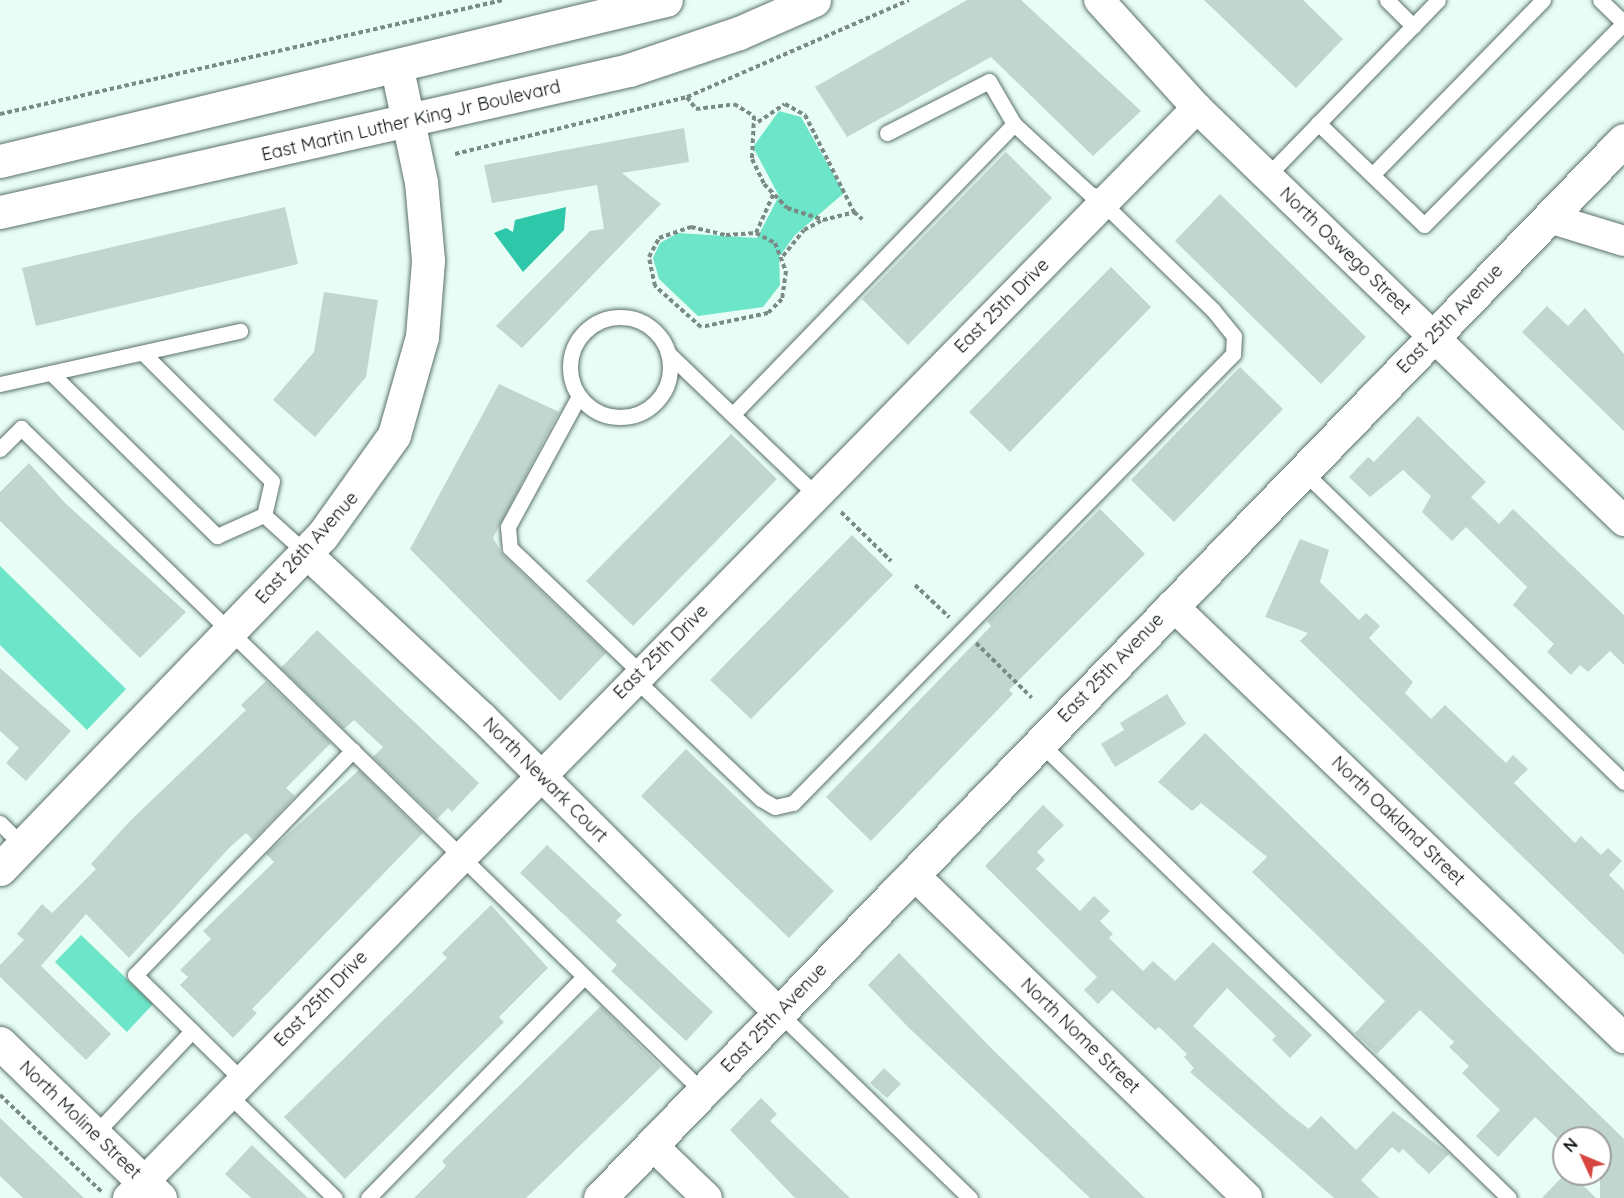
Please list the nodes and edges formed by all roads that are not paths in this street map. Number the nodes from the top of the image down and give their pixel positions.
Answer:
1 (666, 0) edge
2 (814, 0) edge
3 (1099, 0) edge
4 (1387, 0) edge
5 (1438, 0) edge
6 (1543, 0) edge
7 (1600, 0) edge
8 (1413, 26) junction
9 (396, 69) junction
10 (1197, 108) junction
11 (410, 123) junction
12 (1318, 123) junction
13 (1014, 124) junction
14 (887, 133) dead end
15 (1624, 140) edge
16 (0, 161) edge
17 (1372, 175) junction
18 (1267, 176) junction
19 (1105, 201) junction
20 (0, 212) edge
21 (1549, 218) junction
22 (1624, 241) edge
23 (240, 331) dead end
24 (1433, 336) junction
25 (668, 353) junction
26 (144, 354) junction
27 (51, 373) junction
28 (0, 384) edge
29 (579, 396) junction
30 (733, 414) junction
31 (0, 449) edge
32 (1303, 471) junction
33 (816, 495) junction
34 (264, 515) junction
35 (1624, 521) edge
36 (306, 553) junction
37 (1173, 605) junction
38 (230, 631) junction
39 (638, 676) junction
40 (1040, 743) junction
41 (353, 750) junction
42 (540, 775) junction
43 (1624, 782) edge
44 (11, 834) edge
45 (461, 855) junction
46 (0, 869) edge
47 (913, 874) junction
48 (584, 977) junction
49 (780, 1013) junction
50 (192, 1031) junction
51 (1624, 1038) edge
52 (0, 1043) edge
53 (235, 1087) junction
54 (703, 1092) junction
55 (94, 1135) junction
56 (652, 1144) junction
57 (133, 1192) edge
58 (335, 1198) edge
59 (368, 1198) edge
60 (600, 1198) edge
61 (707, 1198) edge
62 (970, 1198) edge
63 (1247, 1198) edge
64 (1509, 1198) edge

1 - 9 street
2 - 11 street, East Martin Luther King Jr Boulevard
3 - 10 street, North Oswego Street
4 - 8 lane
5 - 8 lane
6 - 17 lane
7 - 17 lane
8 - 12 lane
9 - 11 street, East 26th Avenue
9 - 16 street
10 - 18 street, North Oswego Street
10 - 19 street, East 25th Drive
11 - 20 street, East Martin Luther King Jr Boulevard
11 - 36 street, East 26th Avenue
12 - 17 lane
12 - 18 lane
13 - 14 lane
13 - 19 lane
13 - 30 lane
15 - 21 street, East 25th Avenue
18 - 24 street, North Oswego Street
19 - 33 street, East 25th Drive
19 - 39 lane
21 - 22 street
21 - 24 street, East 25th Avenue
23 - 26 lane
24 - 32 street, East 25th Avenue
24 - 35 street, North Oswego Street
25 - 29 lane
25 - 29 lane
25 - 30 lane
26 - 27 lane
26 - 34 lane
27 - 28 lane
27 - 34 lane
29 - 39 lane
30 - 33 lane
31 - 38 lane
32 - 37 street, East 25th Avenue
32 - 43 lane
33 - 39 street, East 25th Drive
34 - 36 lane
36 - 38 street, East 26th Avenue
36 - 42 street, North Newark Court
37 - 40 street, East 25th Avenue
37 - 51 street, North Oakland Street
38 - 41 lane
38 - 44 street, East 26th Avenue
39 - 42 street, East 25th Drive
40 - 47 street, East 25th Avenue
40 - 64 lane
41 - 45 lane
41 - 50 lane
42 - 45 street, East 25th Drive
42 - 49 street, North Newark Court
44 - 46 street, East 26th Avenue
45 - 48 lane
45 - 53 street, East 25th Drive
47 - 49 street, East 25th Avenue
47 - 63 street, North Nome Street
48 - 54 lane
48 - 59 lane
49 - 54 street, East 25th Avenue
49 - 62 lane
50 - 53 lane
50 - 55 lane
52 - 55 street, North Moline Street
53 - 57 street, East 25th Drive
53 - 58 lane
54 - 56 street, East 25th Avenue
55 - 57 street, North Moline Street
56 - 60 street, East 25th Avenue
56 - 61 street

